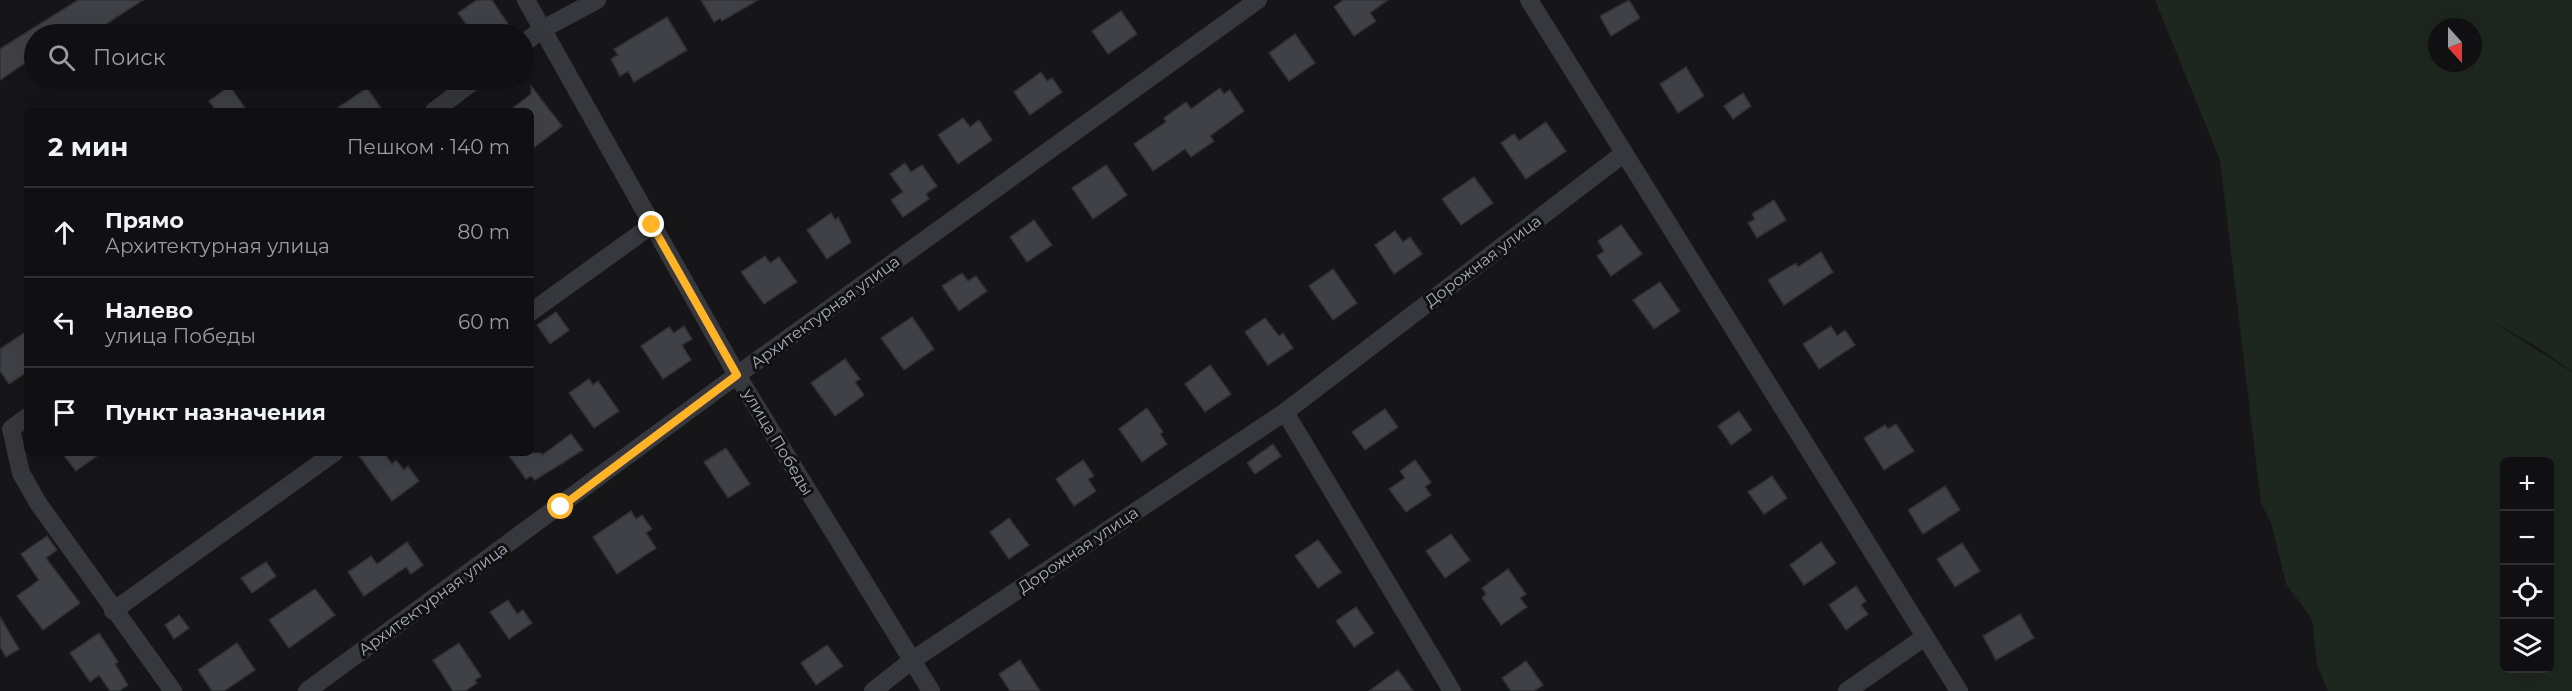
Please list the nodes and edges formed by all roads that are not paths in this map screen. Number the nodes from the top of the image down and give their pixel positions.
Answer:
1 (526, 0) edge
2 (597, 0) edge
3 (1258, 0) edge
4 (1529, 0) edge
5 (541, 30) junction
6 (534, 35) edge
7 (462, 90) edge
8 (438, 108) edge
9 (1623, 154) junction
10 (652, 225) junction
11 (534, 310) edge
12 (737, 375) junction
13 (1285, 412) junction
14 (24, 418) edge
15 (5, 424) edge
16 (330, 456) edge
17 (114, 611) junction
18 (1925, 637) junction
19 (911, 661) junction
20 (173, 691) edge
21 (307, 691) edge
22 (873, 691) edge
23 (931, 691) edge
24 (1452, 691) edge
25 (1847, 691) edge
26 (1959, 691) edge

1 - 5 street, улица Победы
2 - 5 street
3 - 12 street, Архитектурная улица
4 - 9 street
5 - 6 street
5 - 10 street, улица Победы
7 - 8 street
9 - 13 street, Дорожная улица
9 - 18 street
10 - 11 street
10 - 12 street, улица Победы
12 - 19 street, улица Победы
12 - 21 street, Архитектурная улица
13 - 19 street, Дорожная улица
13 - 24 street
14 - 15 street
15 - 17 street
16 - 17 street
17 - 20 street
18 - 25 street
18 - 26 street
19 - 22 street, Дорожная улица
19 - 23 street, улица Победы

